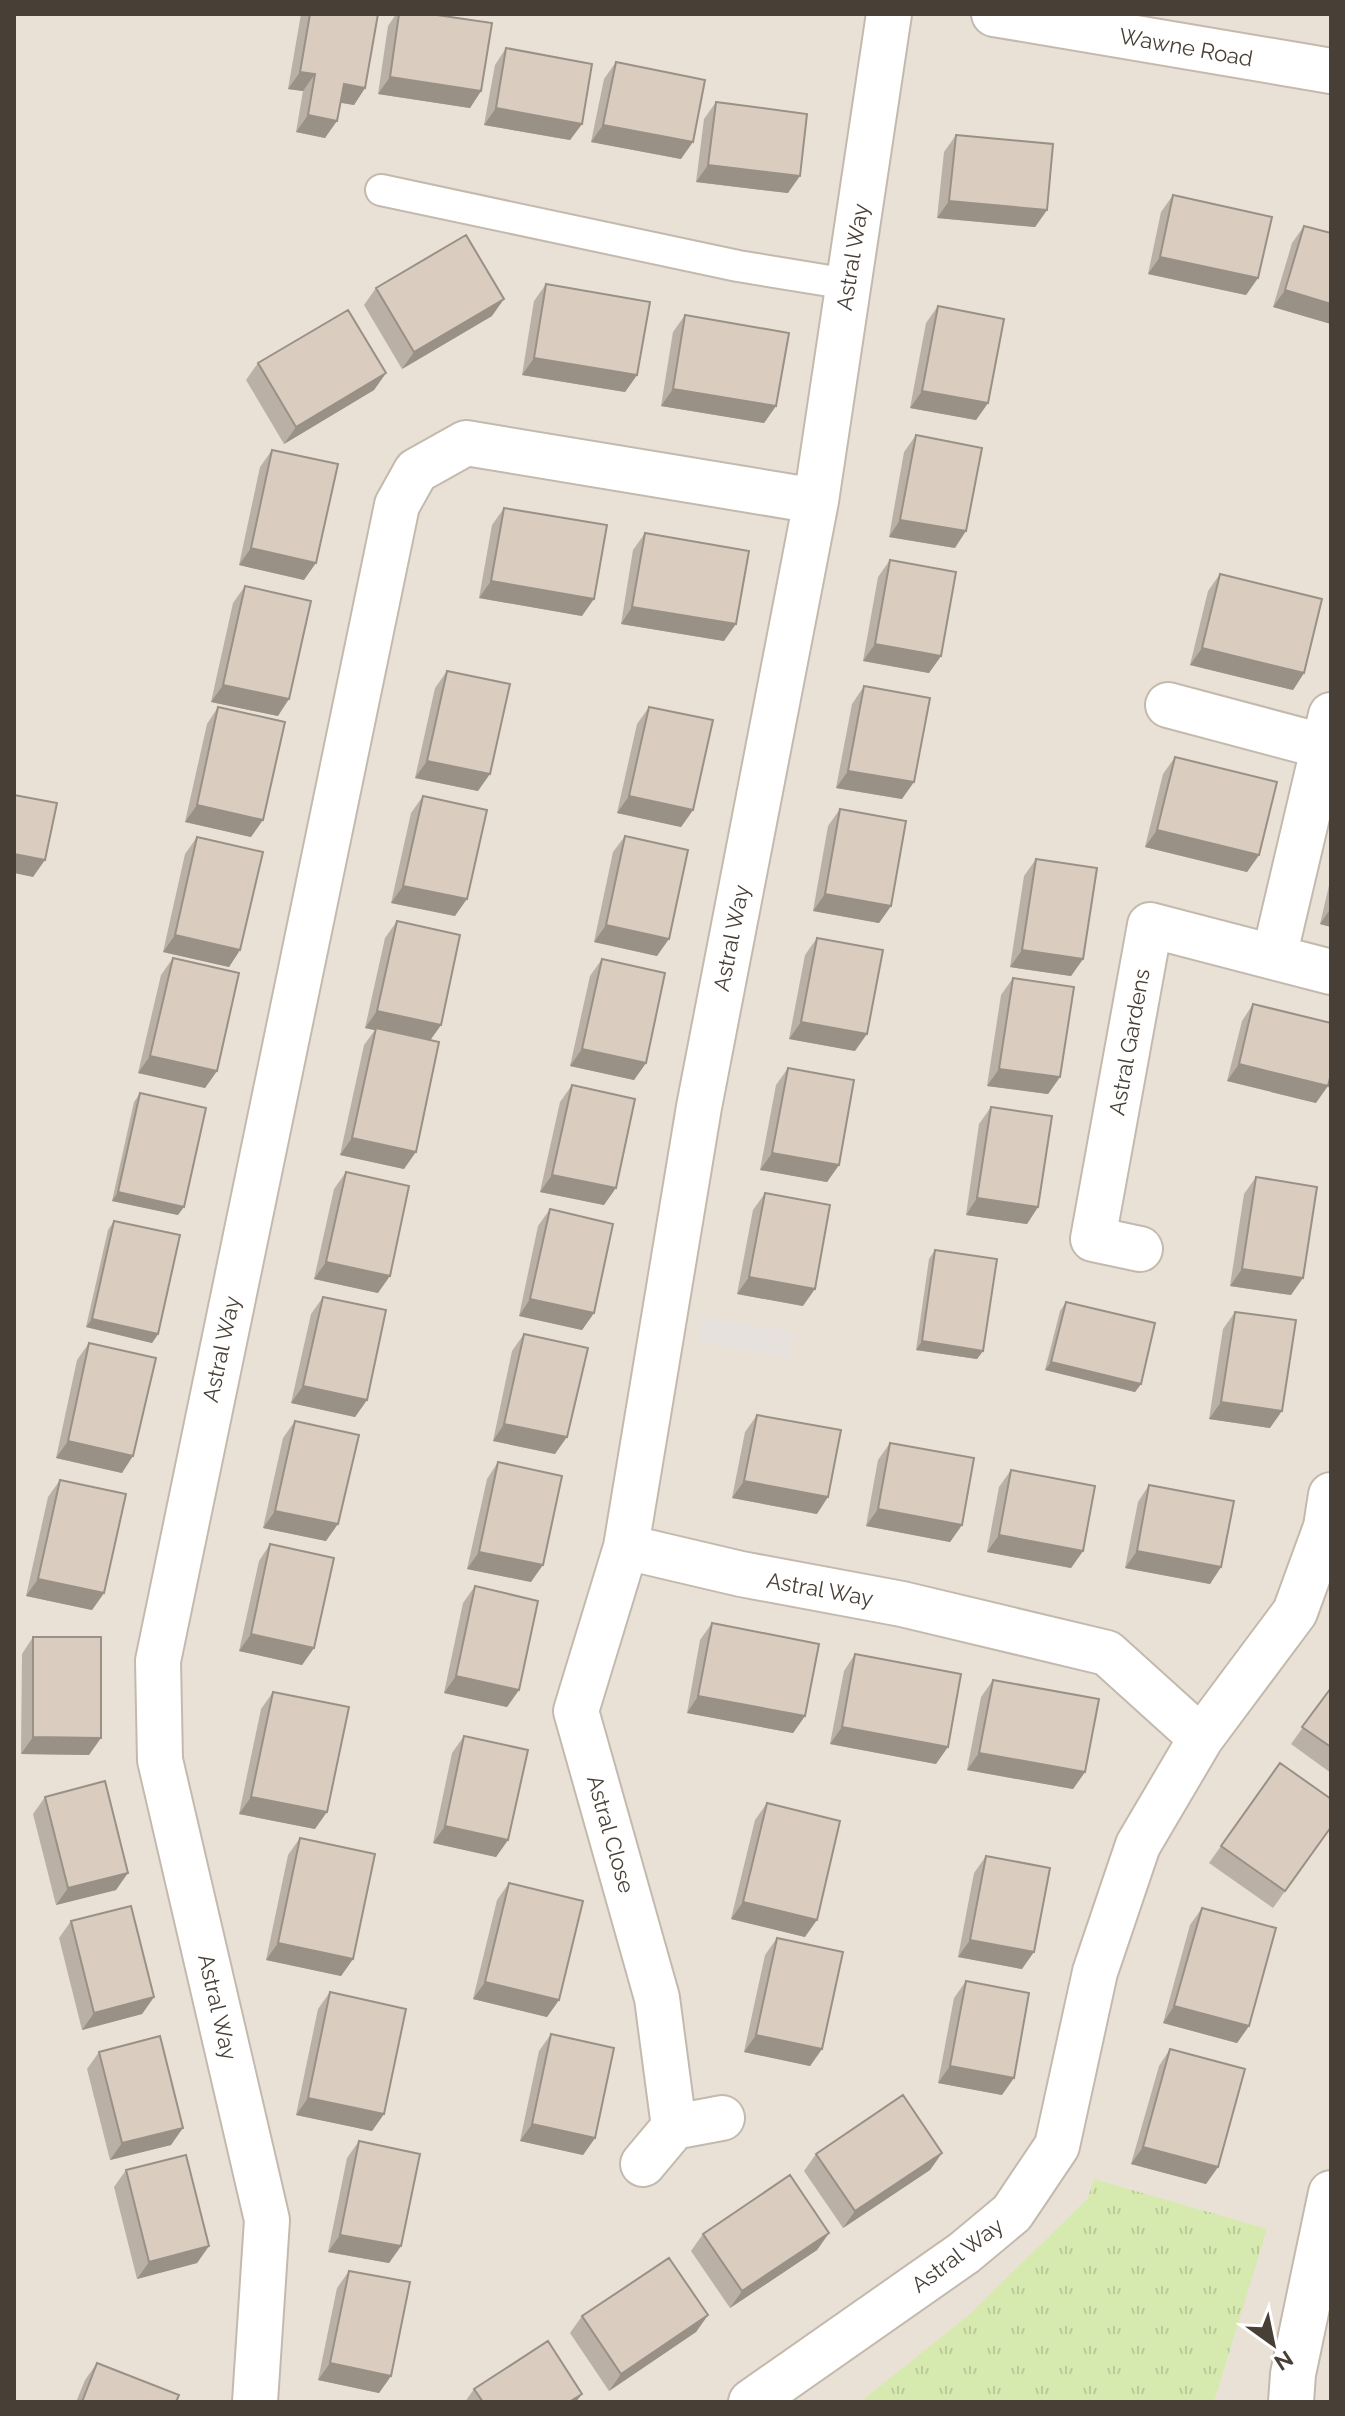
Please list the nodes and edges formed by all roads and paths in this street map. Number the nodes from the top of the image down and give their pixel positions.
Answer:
1 (889, 14) edge
2 (994, 14) edge
3 (1099, 23) edge
4 (1331, 71) edge
5 (381, 190) dead end
6 (848, 284) junction
7 (816, 501) junction
8 (1168, 705) dead end
9 (1326, 731) edge
10 (1274, 957) junction
11 (1331, 972) edge
12 (1140, 1249) dead end
13 (1331, 1495) edge
14 (626, 1547) junction
15 (1201, 1738) junction
16 (722, 2118) dead end
17 (674, 2127) junction
18 (643, 2164) dead end
19 (1331, 2193) edge
20 (255, 2402) edge
21 (751, 2402) edge
22 (1291, 2402) edge

1 - 6 street, Astral Way
2 - 3 street, Wawne Road
3 - 4 street, Wawne Road
5 - 6 lane
6 - 7 street, Astral Way
7 - 14 street, Astral Way
7 - 20 street, Astral Way
8 - 9 street
9 - 10 street
10 - 11 street, Astral Gardens
10 - 12 street, Astral Gardens
13 - 15 street
14 - 15 street, Astral Way
14 - 17 street, Astral Close
15 - 21 street, Astral Way
16 - 17 street
17 - 18 street
19 - 22 street

